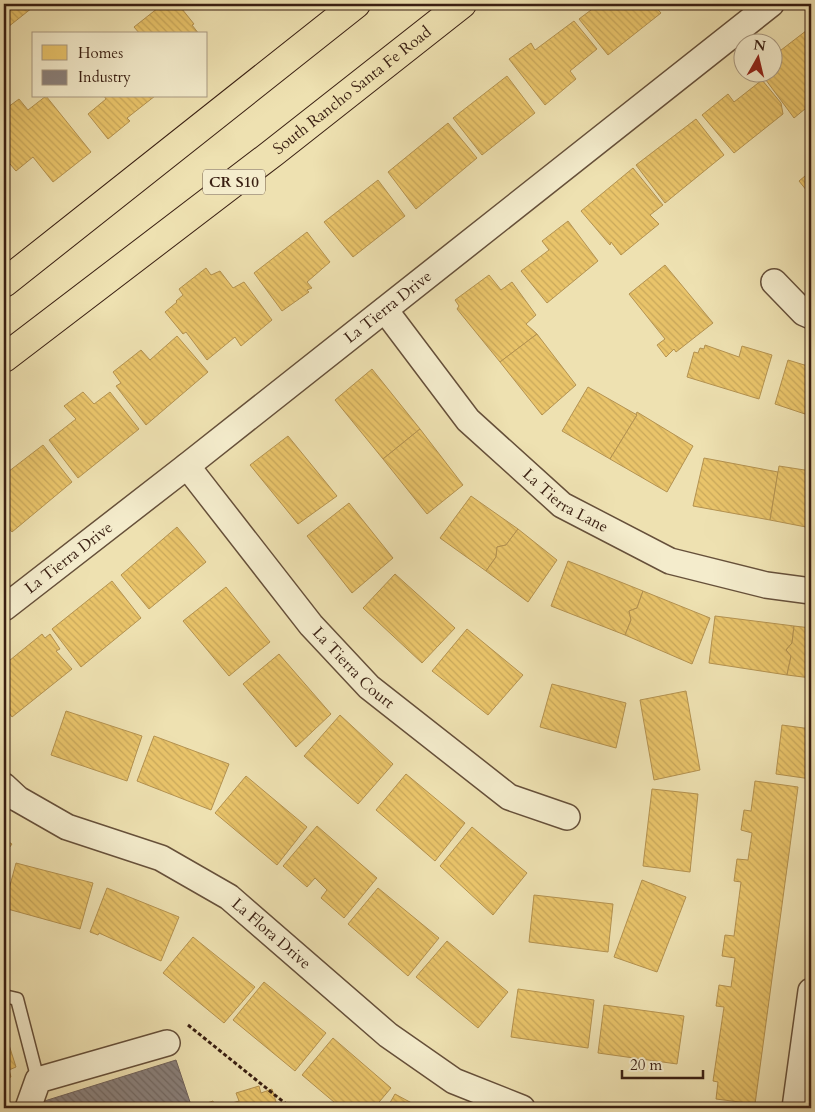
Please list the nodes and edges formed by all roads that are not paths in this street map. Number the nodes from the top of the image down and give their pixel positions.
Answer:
1 (356, 4) edge
2 (462, 4) edge
3 (771, 4) edge
4 (774, 282) dead end
5 (4, 283) edge
6 (385, 310) junction
7 (811, 316) edge
8 (4, 358) edge
9 (187, 466) junction
10 (811, 591) edge
11 (4, 608) edge
12 (4, 786) edge
13 (567, 816) dead end
14 (811, 991) edge
15 (4, 996) edge
16 (168, 1043) road end
17 (38, 1080) junction
18 (28, 1108) edge
19 (522, 1108) edge
20 (795, 1108) edge

1 - 5 main road
2 - 8 main road, South Rancho Santa Fe Road / CR S10
3 - 6 street, La Tierra Drive
4 - 7 street
6 - 9 street, La Tierra Drive
6 - 10 street, La Tierra Lane
9 - 11 street, La Tierra Drive
9 - 13 street, La Tierra Court
12 - 19 street, La Flora Drive
14 - 20 street
15 - 17 lane
16 - 17 street
17 - 18 street

